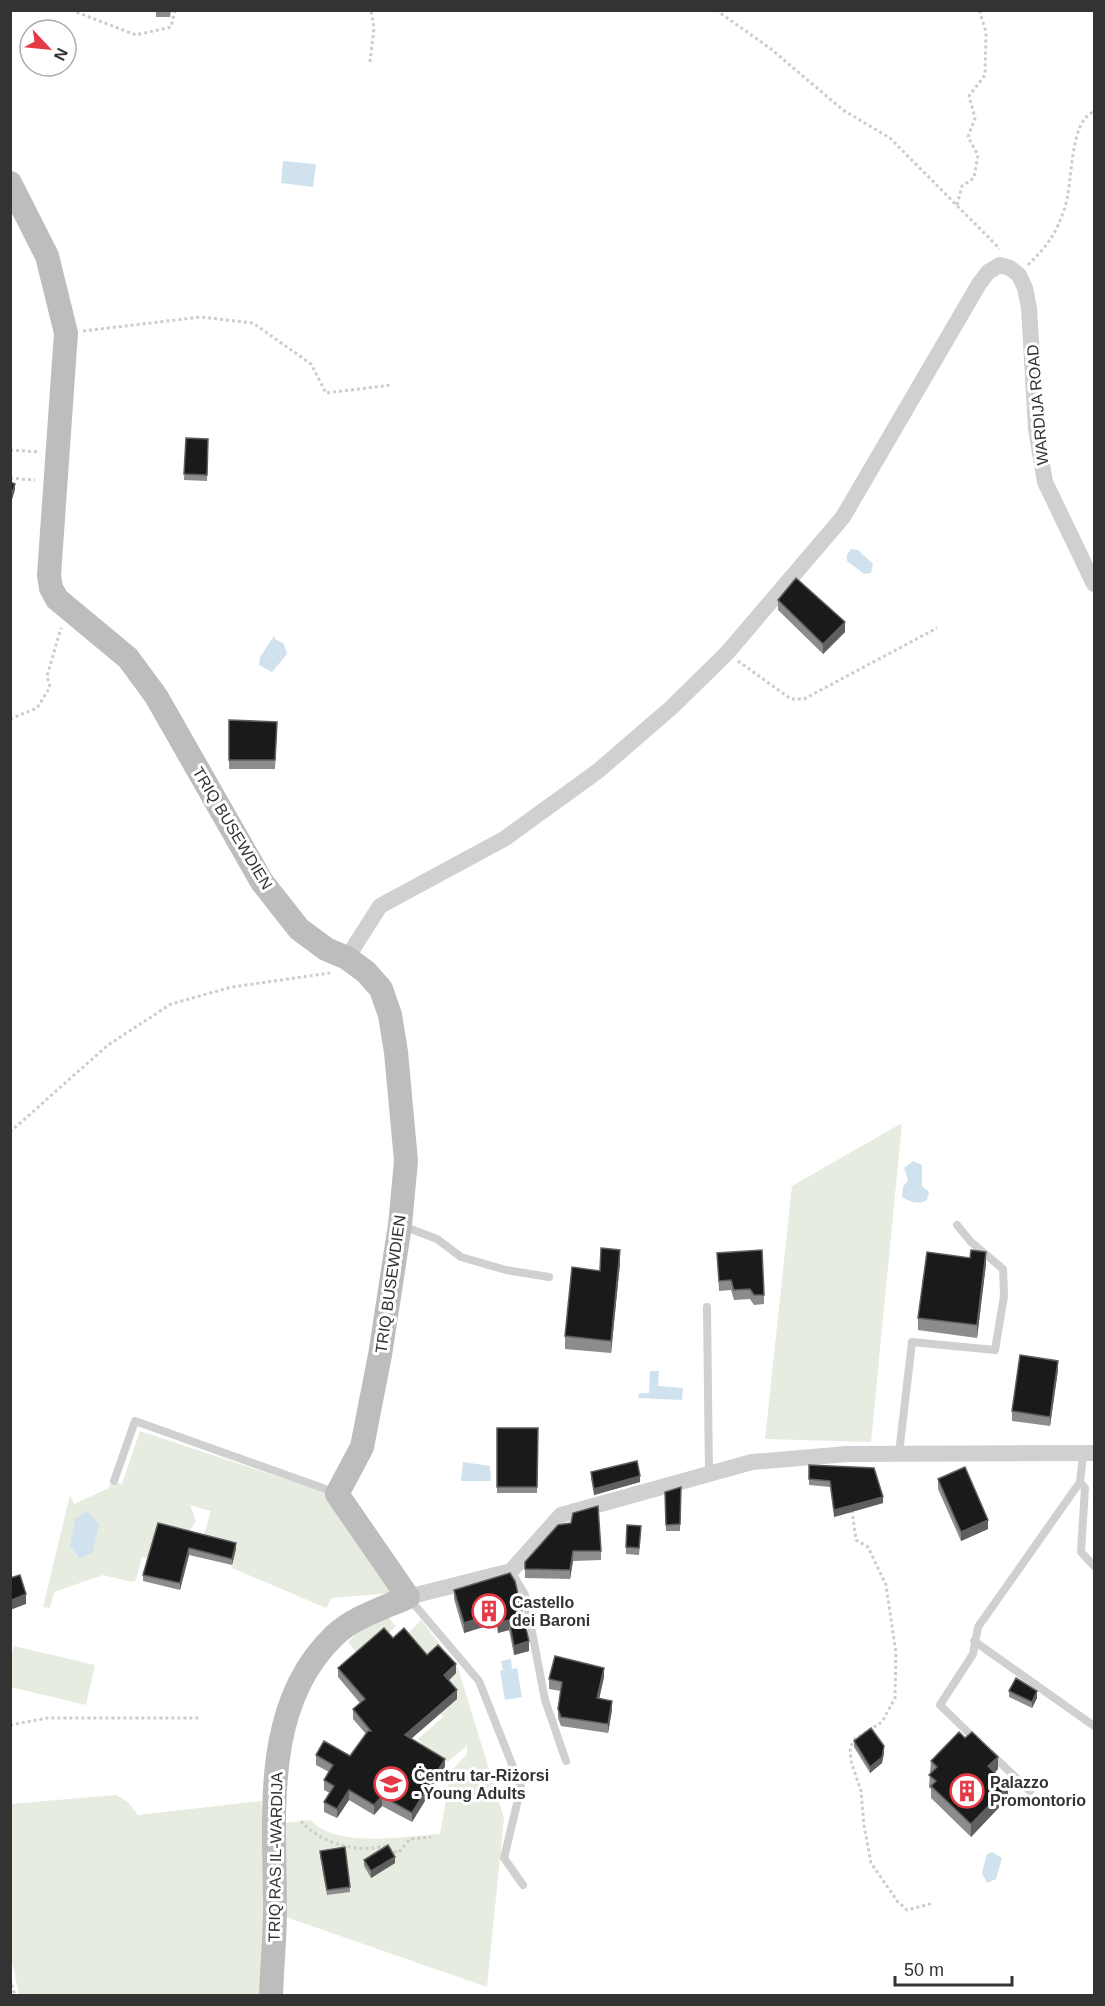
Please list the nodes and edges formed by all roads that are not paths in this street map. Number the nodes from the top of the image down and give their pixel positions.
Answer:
1 (10, 183) edge
2 (1095, 584) edge
3 (347, 958) junction
4 (400, 1225) junction
5 (957, 1225) dead end
6 (549, 1277) dead end
7 (707, 1307) dead end
8 (899, 1453) junction
9 (1089, 1454) edge
10 (709, 1474) junction
11 (114, 1481) dead end
12 (1080, 1482) junction
13 (337, 1494) junction
14 (1095, 1566) edge
15 (511, 1571) junction
16 (408, 1597) junction
17 (974, 1641) junction
18 (1095, 1726) edge
19 (566, 1761) dead end
20 (1030, 1791) dead end
21 (523, 1885) dead end
22 (271, 1995) edge

1 - 3 street, TRIQ BUSEWDIEN
2 - 3 street, WARDIJA ROAD
3 - 4 street, TRIQ BUSEWDIEN
4 - 6 lane
4 - 13 street, TRIQ BUSEWDIEN
5 - 8 lane
7 - 10 lane
8 - 9 street
8 - 10 street
9 - 12 lane
10 - 15 street
11 - 13 lane
12 - 14 lane
12 - 17 lane
13 - 16 street
15 - 16 street, TRIQ RAS IL-WARDIJA
15 - 19 lane
16 - 21 lane
16 - 22 street, TRIQ RAS IL-WARDIJA
17 - 18 lane
17 - 20 lane

